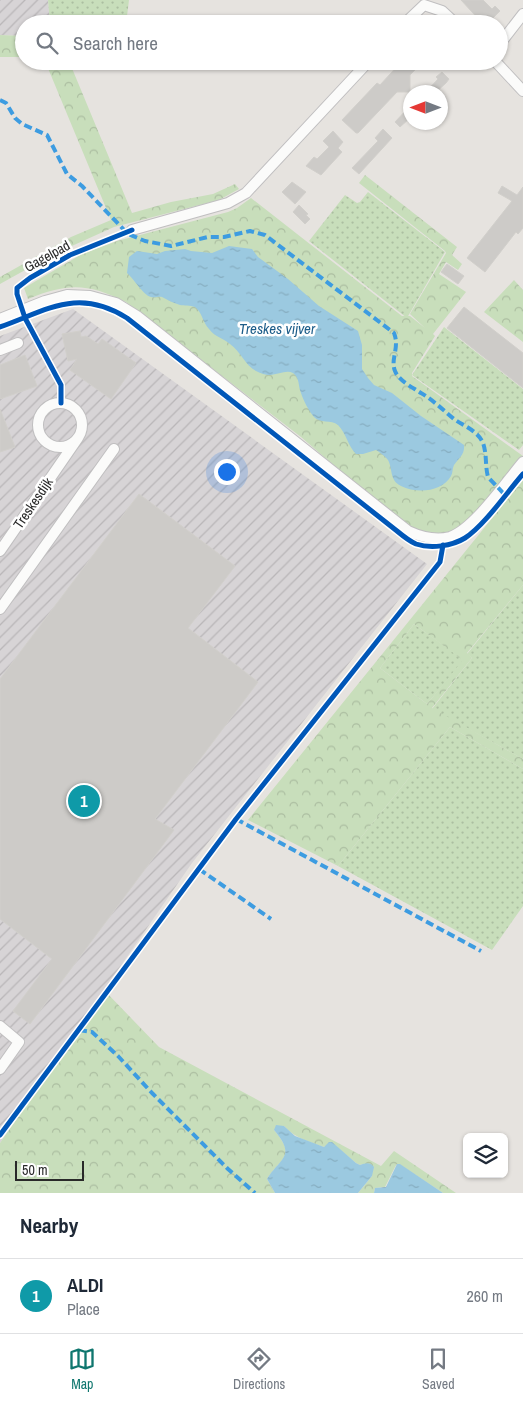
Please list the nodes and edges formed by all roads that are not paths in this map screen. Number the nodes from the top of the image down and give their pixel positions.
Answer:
1 (424, 3) edge
2 (523, 14) edge
3 (413, 15) edge
4 (447, 15) edge
5 (508, 33) edge
6 (361, 70) edge
7 (503, 70) edge
8 (523, 91) edge
9 (132, 230) dead end
10 (0, 319) edge
11 (18, 343) dead end
12 (0, 350) edge
13 (78, 438) junction
14 (48, 443) junction
15 (114, 449) dead end
16 (523, 462) edge
17 (58, 467) junction
18 (4, 541) edge
19 (0, 551) edge
20 (0, 609) edge
21 (0, 1026) edge
22 (0, 1069) edge

1 - 3 street
1 - 4 street
2 - 5 street
6 - 9 street
7 - 8 street
10 - 16 street
11 - 12 street
13 - 14 street
13 - 14 street, Treskesdijk
13 - 17 street, Treskesdijk
14 - 17 street, Treskesdijk
15 - 20 street
17 - 18 street, Treskesdijk
18 - 19 street, Treskesdijk
21 - 22 street

